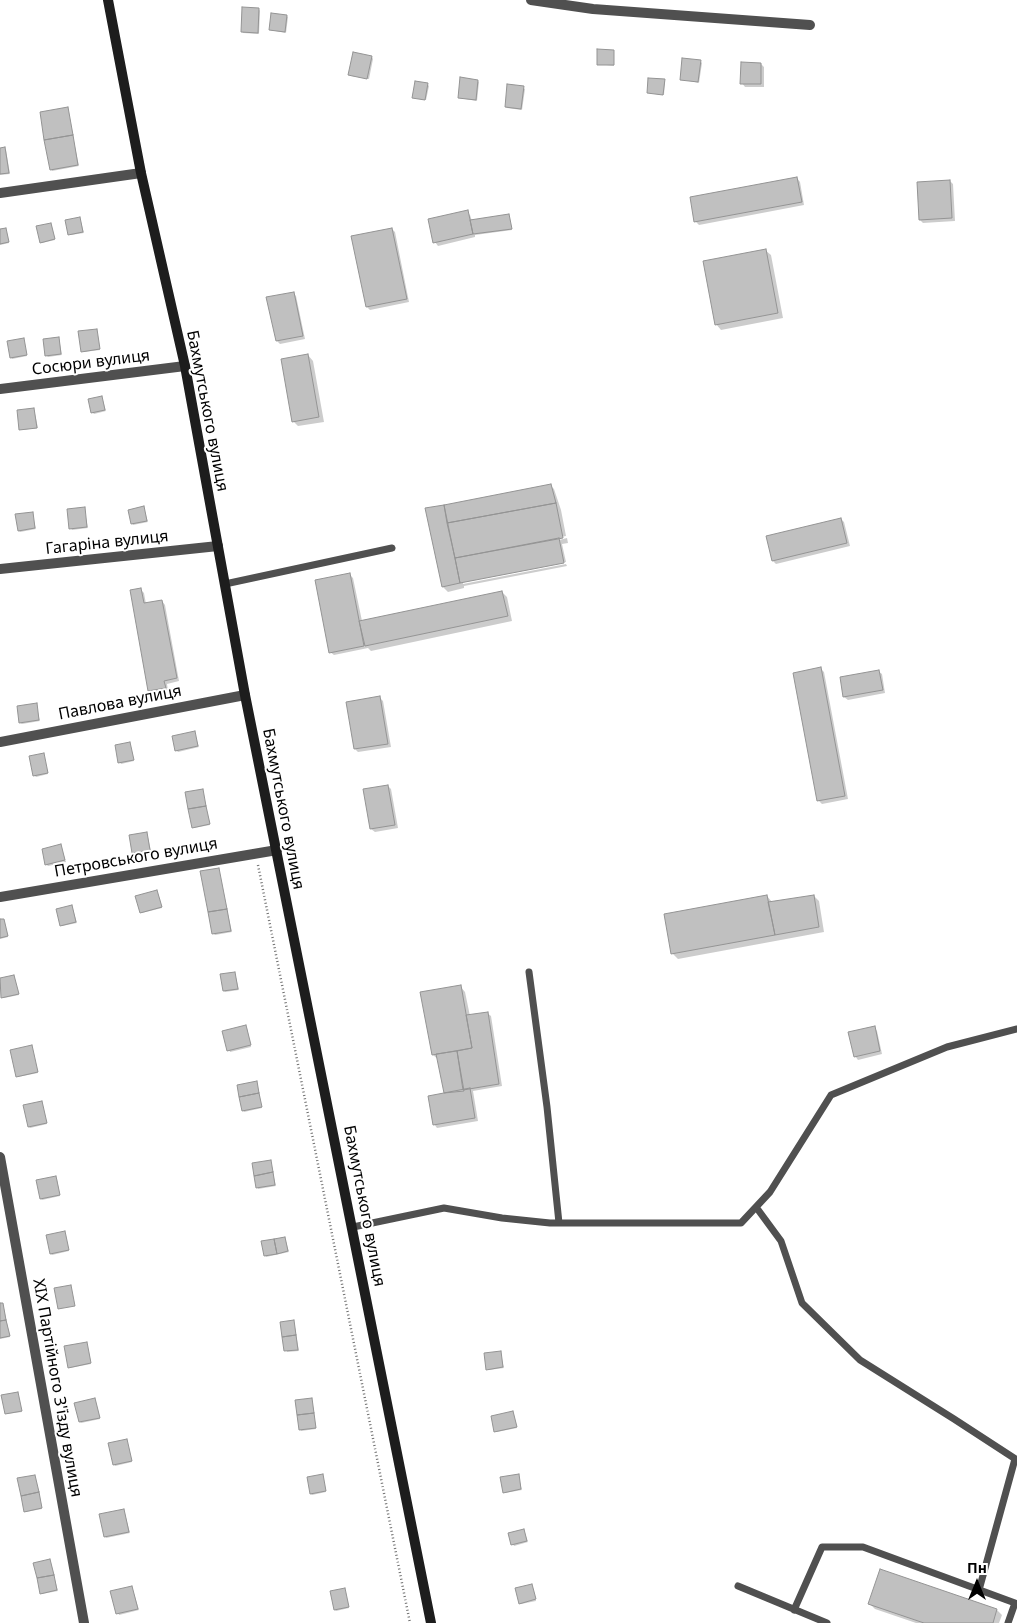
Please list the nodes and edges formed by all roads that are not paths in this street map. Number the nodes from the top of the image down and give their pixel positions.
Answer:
1 (108, 0) edge
2 (531, 0) edge
3 (810, 25) dead end
4 (141, 172) junction
5 (0, 193) edge
6 (185, 366) junction
7 (0, 390) edge
8 (218, 546) junction
9 (392, 548) dead end
10 (0, 569) edge
11 (224, 584) junction
12 (245, 694) junction
13 (0, 742) edge
14 (277, 850) junction
15 (0, 896) edge
16 (529, 972) dead end
17 (1017, 1028) edge
18 (0, 1158) edge
19 (756, 1208) junction
20 (559, 1223) junction
21 (353, 1227) junction
22 (1016, 1460) edge
23 (738, 1586) dead end
24 (979, 1590) junction
25 (1016, 1603) edge
26 (794, 1610) junction
27 (84, 1623) edge
28 (431, 1623) edge
29 (827, 1623) edge
30 (1008, 1623) edge

1 - 4 main road, Бахмутського вулиця
2 - 3 street
4 - 5 street
4 - 6 main road, Бахмутського вулиця
6 - 7 street, Сосюри вулиця
6 - 8 main road, Бахмутського вулиця
8 - 10 street, Гагаріна вулиця
8 - 11 main road, Бахмутського вулиця
9 - 11 lane
11 - 12 main road, Бахмутського вулиця
12 - 13 street, Павлова вулиця
12 - 14 main road, Бахмутського вулиця
14 - 15 street, Петровського вулиця
14 - 21 main road, Бахмутського вулиця
16 - 20 lane
17 - 19 lane
18 - 27 street, XIX Партійного З'їзду вулиця
19 - 20 lane
19 - 22 lane
20 - 21 lane
21 - 28 main road, Бахмутського вулиця
22 - 24 lane
23 - 26 lane
24 - 25 lane
24 - 26 lane
25 - 30 lane
26 - 29 lane

